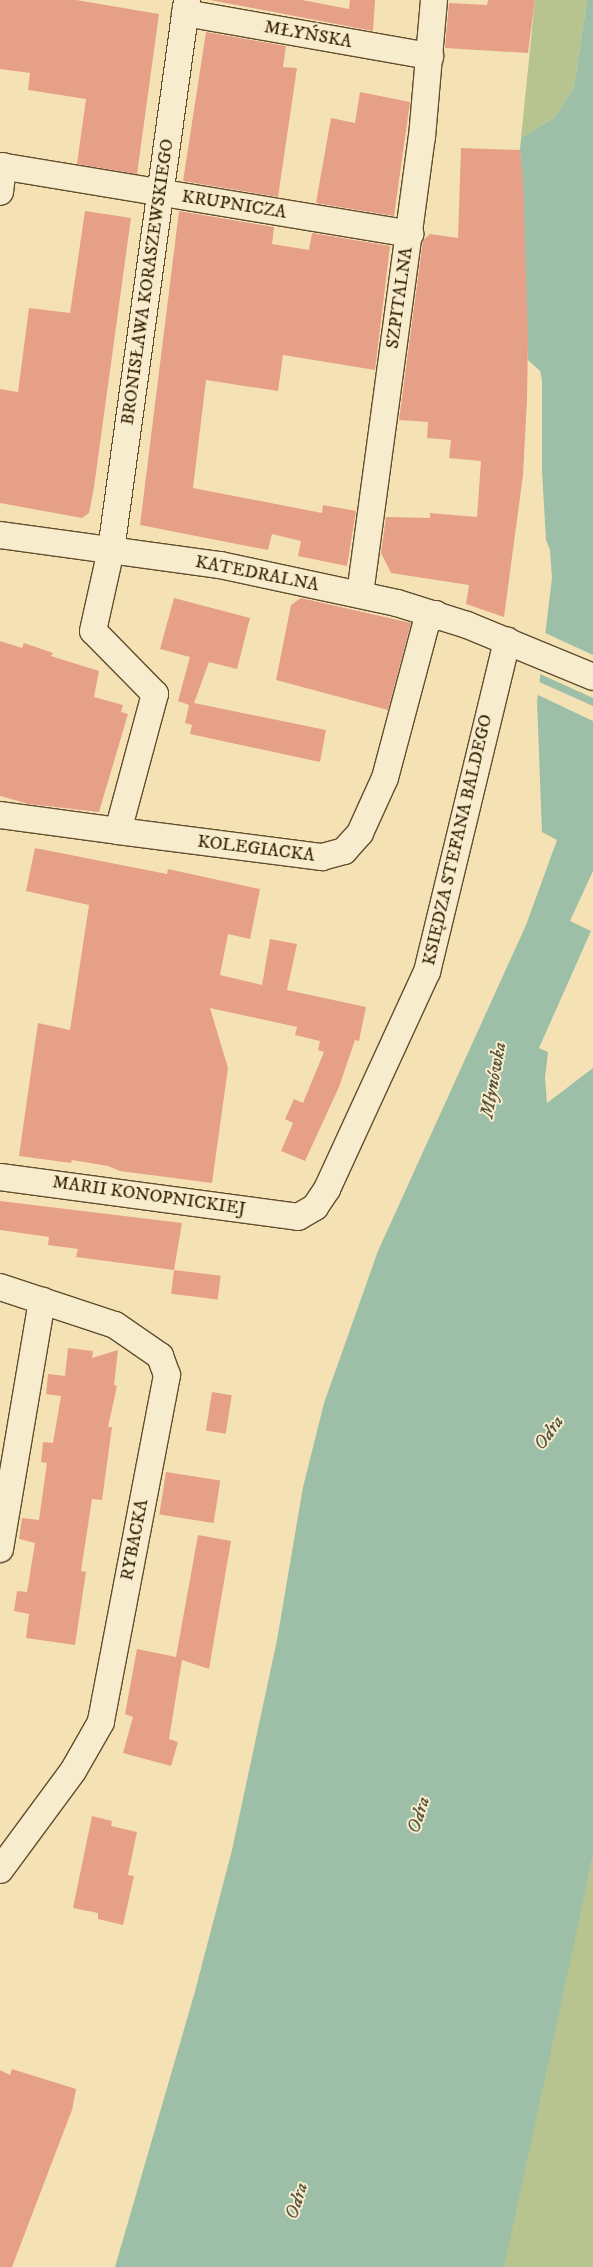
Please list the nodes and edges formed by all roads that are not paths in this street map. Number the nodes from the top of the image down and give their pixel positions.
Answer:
1 (434, 0) edge
2 (184, 4) edge
3 (430, 56) junction
4 (2, 166) edge
5 (0, 192) edge
6 (160, 193) junction
7 (410, 234) junction
8 (0, 535) edge
9 (111, 550) junction
10 (360, 594) junction
11 (436, 614) junction
12 (507, 641) junction
13 (593, 677) edge
14 (0, 815) edge
15 (118, 831) junction
16 (0, 1177) edge
17 (298, 1217) joint
18 (0, 1287) edge
19 (42, 1301) junction
20 (0, 1548) edge
21 (0, 1870) edge

1 - 3 street, SZPITALNA
2 - 3 street, MŁYŃSKA
2 - 6 street, BRONISŁAWA KORASZEWSKIEGO
3 - 7 street, SZPITALNA
4 - 5 street
4 - 6 street, KRUPNICZA
6 - 7 street, KRUPNICZA
6 - 9 street, BRONISŁAWA KORASZEWSKIEGO
7 - 10 street, SZPITALNA
8 - 9 street, KATEDRALNA
9 - 10 street, KATEDRALNA
9 - 15 street, BRONISŁAWA KORASZEWSKIEGO
10 - 11 street, KATEDRALNA
11 - 12 street, KATEDRALNA
11 - 15 street, KOLEGIACKA
12 - 13 street, KATEDRALNA
12 - 17 street, KSIĘDZA STEFANA BALDEGO
14 - 15 street, KOLEGIACKA
16 - 17 street, MARII KONOPNICKIEJ
18 - 19 street, RYBACKA
19 - 20 street
19 - 21 street, RYBACKA

